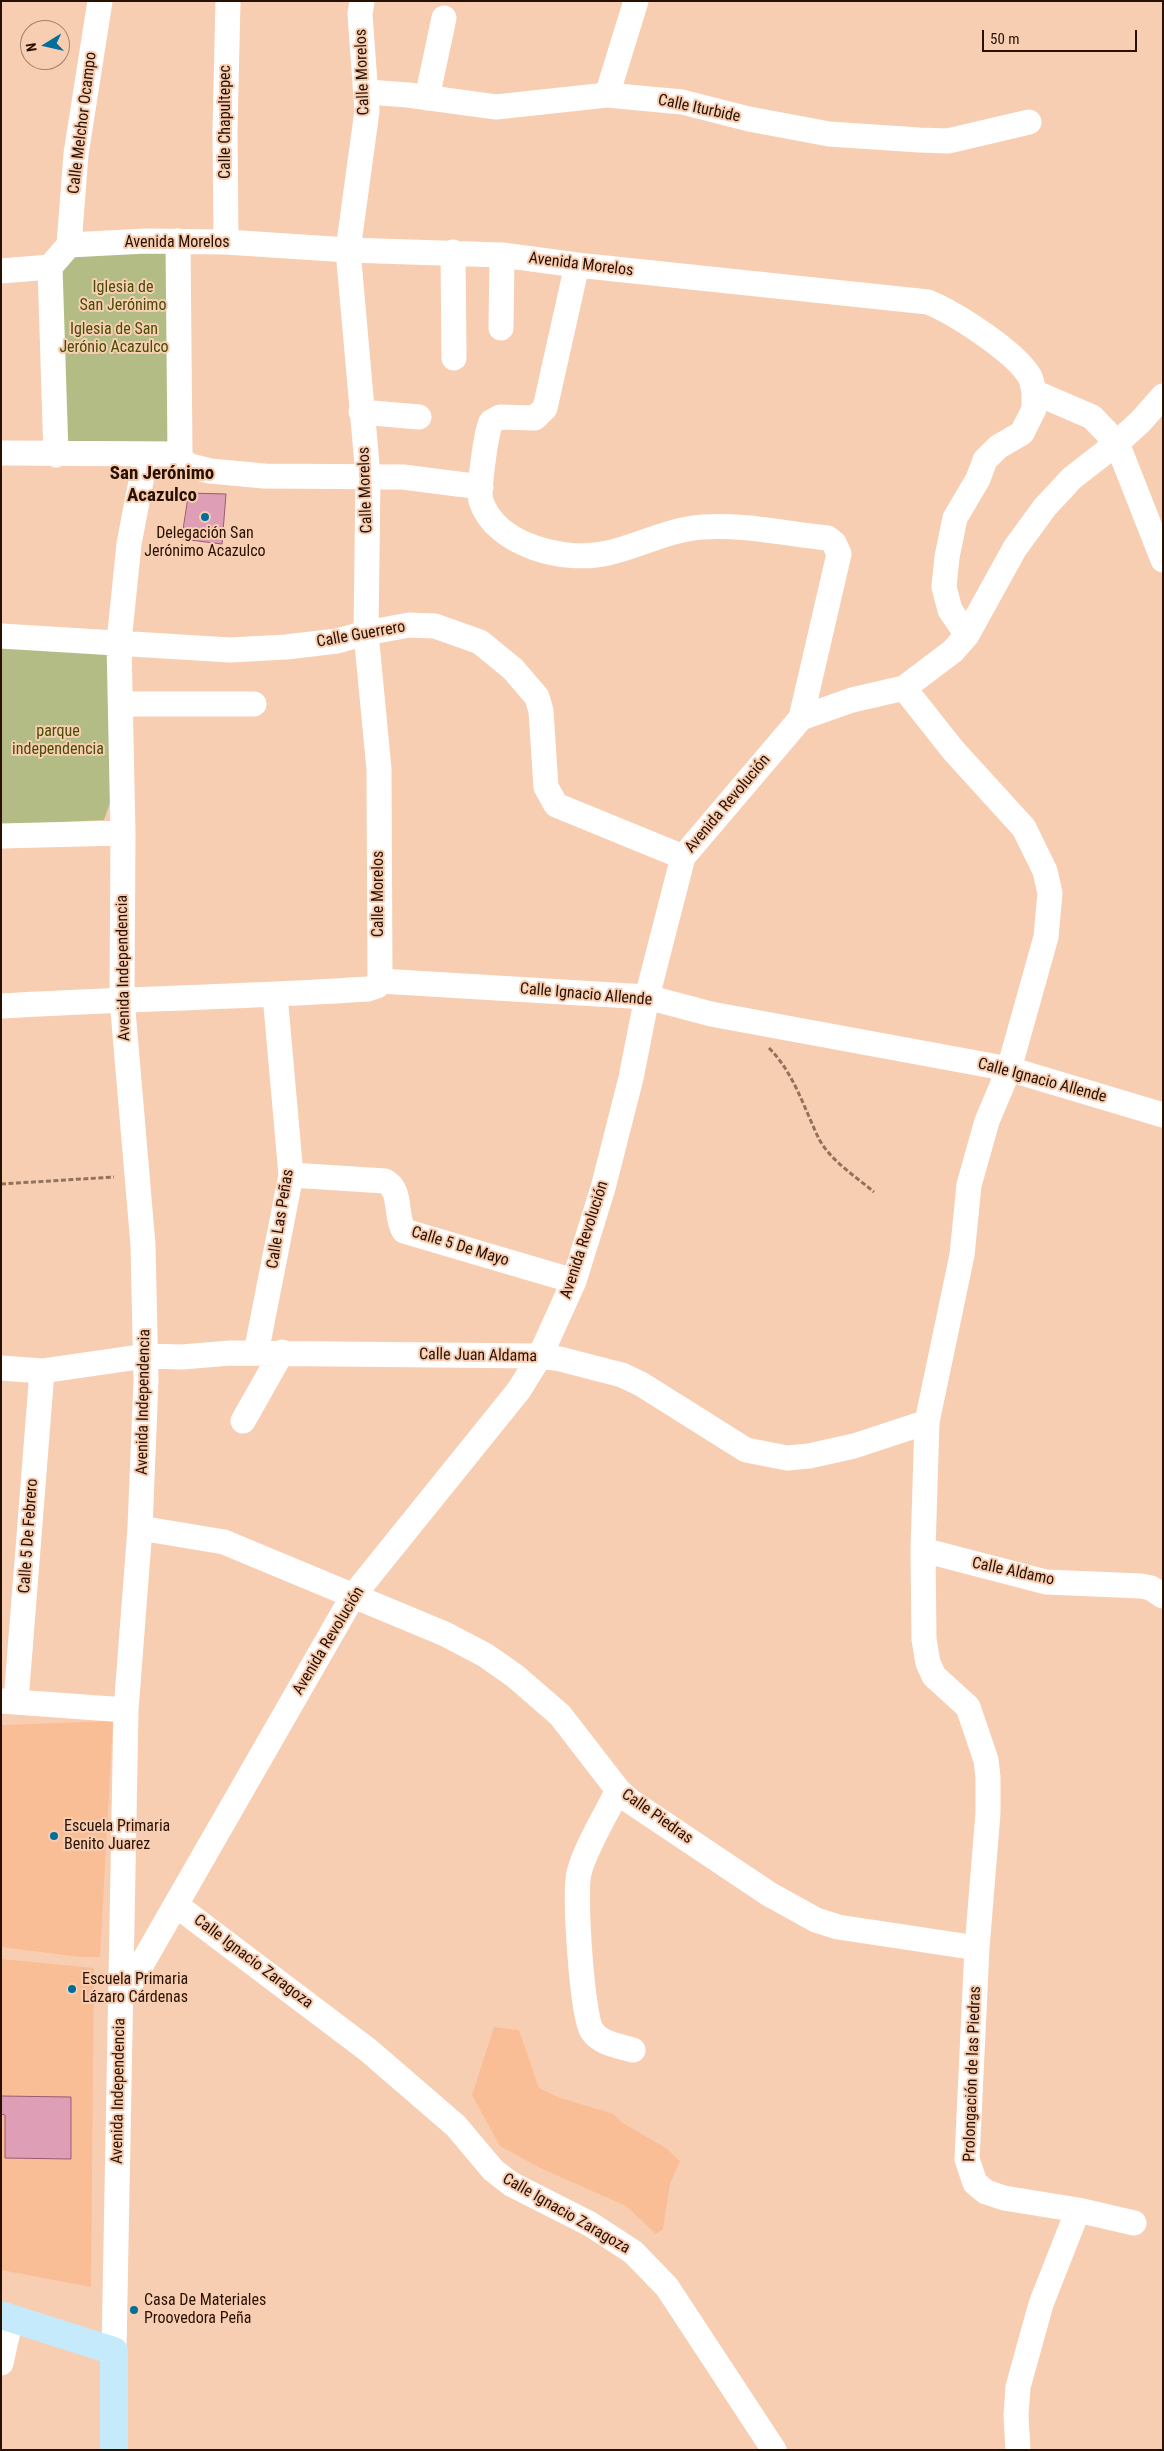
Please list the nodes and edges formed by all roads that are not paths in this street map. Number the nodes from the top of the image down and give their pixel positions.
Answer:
1 (100, 1) edge
2 (228, 1) edge
3 (362, 1) edge
4 (636, 1) edge
5 (444, 18) dead end
6 (366, 92) junction
7 (607, 95) junction
8 (427, 98) junction
9 (1029, 122) dead end
10 (178, 241) junction
11 (226, 242) junction
12 (69, 245) junction
13 (348, 250) junction
14 (453, 252) junction
15 (502, 255) junction
16 (577, 265) junction
17 (50, 267) junction
18 (1, 272) edge
19 (501, 328) dead end
20 (454, 358) dead end
21 (1034, 392) junction
22 (1163, 396) edge
23 (361, 412) junction
24 (419, 417) dead end
25 (1117, 443) junction
26 (1, 453) edge
27 (54, 454) junction
28 (180, 454) junction
29 (146, 455) junction
30 (368, 476) junction
31 (481, 486) junction
32 (1163, 560) edge
33 (366, 632) junction
34 (967, 635) junction
35 (1, 636) edge
36 (119, 642) junction
37 (904, 688) junction
38 (121, 704) junction
39 (254, 704) dead end
40 (801, 718) junction
41 (123, 833) junction
42 (1, 836) edge
43 (683, 858) junction
44 (380, 981) junction
45 (275, 995) junction
46 (647, 997) junction
47 (122, 999) junction
48 (1, 1006) edge
49 (1009, 1069) junction
50 (1163, 1115) edge
51 (291, 1175) junction
52 (574, 1281) junction
53 (256, 1352) junction
54 (282, 1352) junction
55 (146, 1356) junction
56 (540, 1356) junction
57 (1, 1368) edge
58 (42, 1371) junction
59 (243, 1421) dead end
60 (927, 1422) junction
61 (140, 1528) junction
62 (922, 1550) junction
63 (353, 1596) junction
64 (1163, 1596) edge
65 (9, 1701) edge
66 (126, 1710) junction
67 (618, 1790) junction
68 (176, 1905) junction
69 (977, 1948) junction
70 (120, 2002) junction
71 (633, 2050) dead end
72 (1078, 2210) junction
73 (1134, 2223) dead end
74 (6, 2317) edge
75 (114, 2351) junction
76 (1, 2363) edge
77 (114, 2450) edge
78 (774, 2450) edge
79 (1018, 2450) edge

1 - 12 street, Calle Melchor Ocampo
2 - 11 street, Calle Chapultepec
3 - 6 street, Calle Morelos
4 - 7 street
5 - 8 street
6 - 8 street, Calle Iturbide
6 - 13 street, Calle Morelos
7 - 8 street, Calle Iturbide
7 - 9 street, Calle Iturbide
10 - 11 street, Avenida Morelos
10 - 12 street, Avenida Morelos
10 - 28 street
11 - 13 street, Avenida Morelos
12 - 17 street
13 - 14 street, Avenida Morelos
13 - 23 street, Calle Morelos
14 - 15 street, Avenida Morelos
14 - 20 street
15 - 16 street, Avenida Morelos
15 - 19 street
16 - 21 street, Avenida Morelos
16 - 31 street
17 - 18 street
17 - 27 street
21 - 25 street
21 - 34 street
22 - 25 street
23 - 24 street
23 - 30 street, Calle Morelos
25 - 32 street
25 - 34 street
26 - 27 street
27 - 29 street
28 - 29 street
28 - 30 street
29 - 36 street, Avenida Independencia
30 - 31 street
30 - 33 street, Calle Morelos
31 - 40 street, Avenida Revolución
33 - 36 street, Calle Guerrero
33 - 43 street, Calle Guerrero
33 - 44 street, Calle Morelos
34 - 37 street
35 - 36 street, Calle Guerrero
36 - 38 street, Avenida Independencia
37 - 40 street
37 - 49 street, Prolongación de las Piedras
38 - 39 street
38 - 41 street, Avenida Independencia
40 - 43 street, Avenida Revolución
41 - 42 street
41 - 47 street, Avenida Independencia
43 - 46 street, Avenida Revolución
44 - 45 street, Calle Ignacio Allende
44 - 46 street, Calle Ignacio Allende
45 - 47 street, Calle Ignacio Allende
45 - 51 street, Calle Las Peñas
46 - 49 street, Calle Ignacio Allende
46 - 52 street, Avenida Revolución
47 - 48 street, Calle Ignacio Allende
47 - 55 street, Avenida Independencia
49 - 50 street, Calle Ignacio Allende
49 - 60 street, Prolongación de las Piedras
51 - 52 street, Calle 5 De Mayo
51 - 53 street, Calle Las Peñas
52 - 56 street, Avenida Revolución
53 - 54 street, Calle Juan Aldama
53 - 55 street, Calle Juan Aldama
54 - 56 street, Calle Juan Aldama
54 - 59 street
55 - 58 street, Calle Juan Aldama
55 - 61 street, Avenida Independencia
56 - 60 street, Calle Juan Aldama
56 - 63 street, Avenida Revolución
57 - 58 street, Calle Juan Aldama
58 - 65 street, Calle 5 De Febrero
60 - 62 street, Prolongación de las Piedras
61 - 63 street
61 - 66 street, Avenida Independencia
62 - 64 street, Calle Aldamo
62 - 69 street, Prolongación de las Piedras
63 - 67 street, Calle Piedras
63 - 68 street, Avenida Revolución
65 - 66 street
66 - 70 street, Avenida Independencia
67 - 69 street, Calle Piedras
67 - 71 street
68 - 70 street, Avenida Revolución
68 - 78 street, Calle Ignacio Zaragoza
69 - 72 street, Prolongación de las Piedras
70 - 75 street, Avenida Independencia
72 - 73 street, Prolongación de las Piedras
72 - 79 street
74 - 75 main road
74 - 76 street
75 - 77 main road

